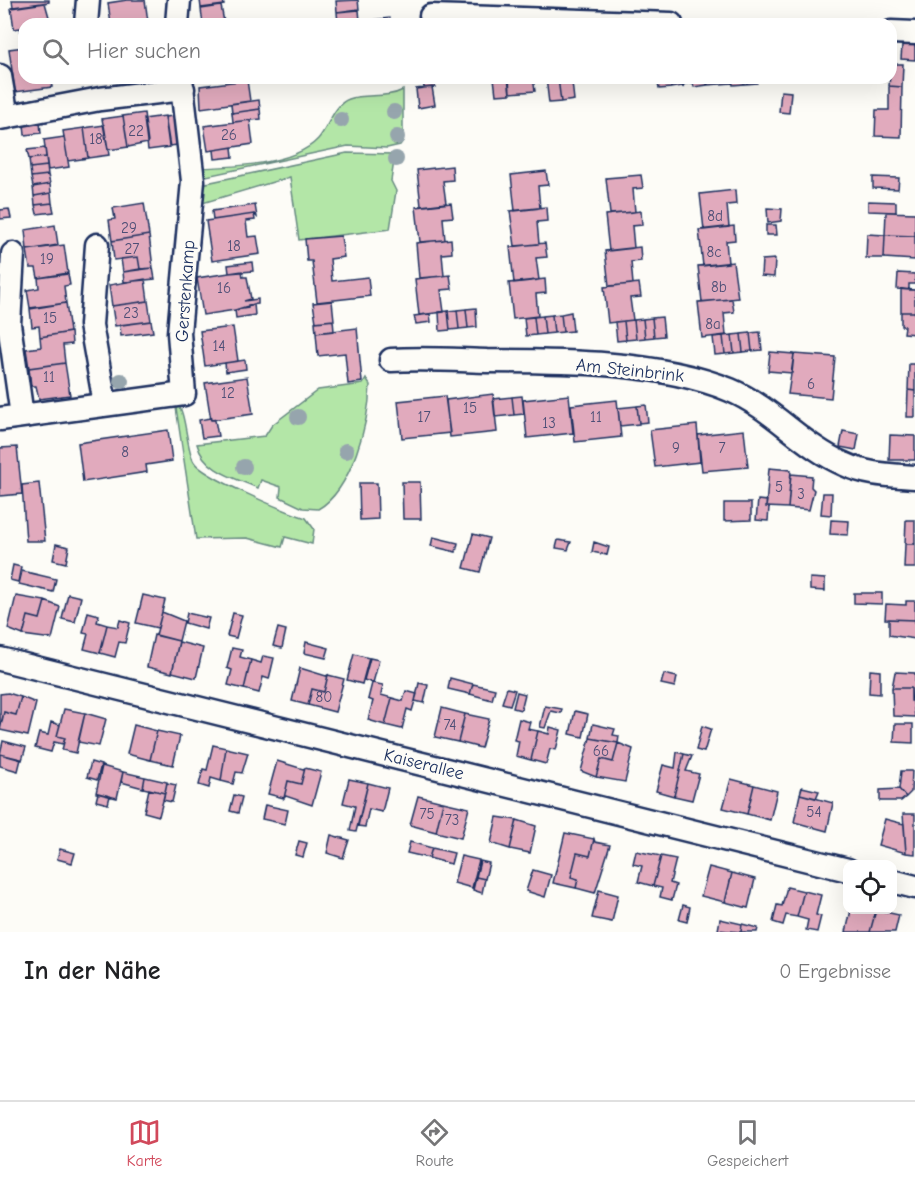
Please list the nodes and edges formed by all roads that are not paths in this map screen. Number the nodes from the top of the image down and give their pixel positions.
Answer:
1 (88, 0) edge
2 (179, 0) edge
3 (431, 16) dead end
4 (86, 18) edge
5 (178, 18) edge
6 (491, 18) edge
7 (897, 32) edge
8 (915, 33) edge
9 (0, 76) edge
10 (182, 84) edge
11 (98, 88) edge
12 (3, 118) edge
13 (98, 245) dead end
14 (13, 254) dead end
15 (391, 360) dead end
16 (105, 404) junction
17 (11, 417) edge
18 (915, 477) edge
19 (0, 659) edge
20 (843, 869) edge
21 (897, 882) edge
22 (915, 887) edge

1 - 4 street
2 - 5 street
3 - 6 street
7 - 8 street
9 - 12 street
10 - 11 street
10 - 16 street, Gerstenkamp
11 - 12 street
13 - 16 street
14 - 17 street, Gerstenkamp
15 - 18 street, Am Steinbrink
16 - 17 street, Gerstenkamp
19 - 20 street, Kaiserallee
21 - 22 street

